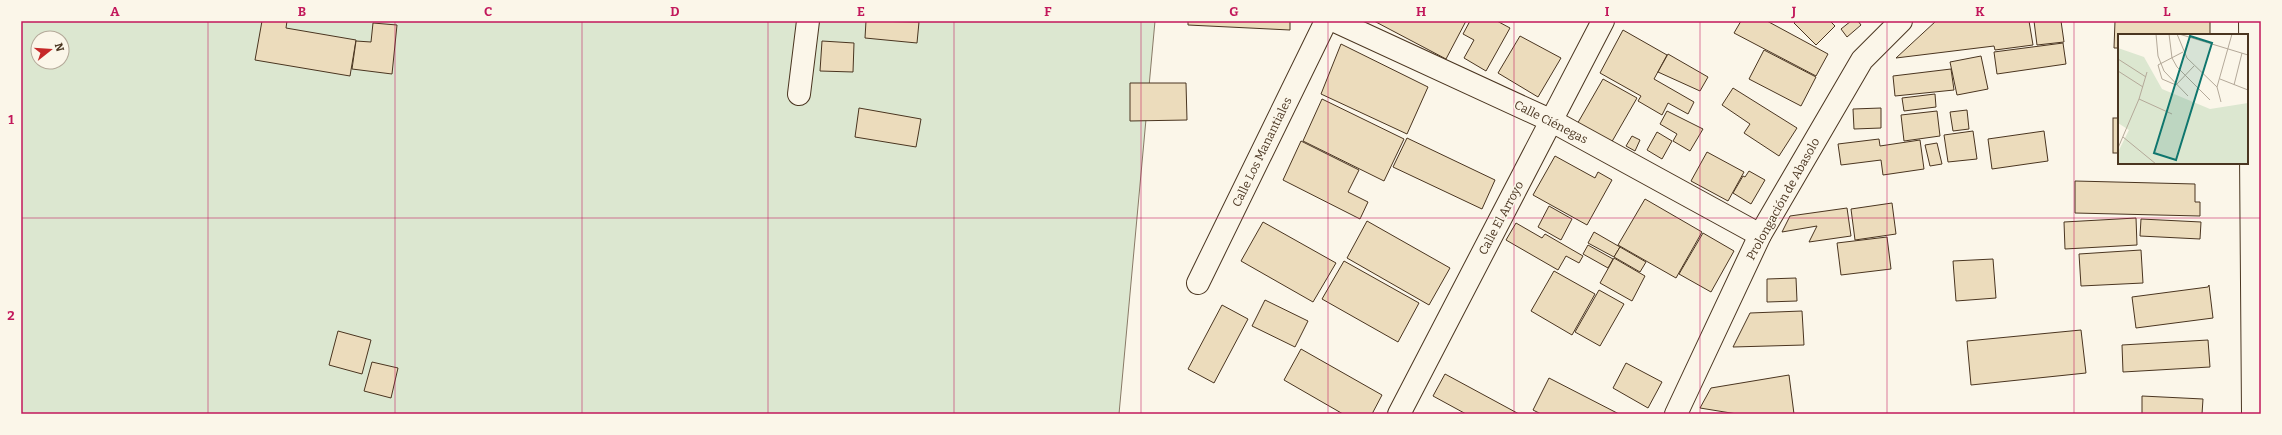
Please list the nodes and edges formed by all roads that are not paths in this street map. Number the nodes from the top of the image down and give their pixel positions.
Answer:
1 (808, 21) edge
2 (1326, 21) edge
3 (1335, 21) edge
4 (1603, 21) edge
5 (1902, 21) edge
6 (2250, 21) edge
7 (799, 94) dead end
8 (1552, 121) junction
9 (1760, 235) junction
10 (1198, 283) dead end
11 (1398, 414) edge
12 (1676, 414) edge
13 (2253, 414) edge

1 - 7 street
2 - 10 street, Calle Los Manantiales
3 - 8 street, Calle Ciénegas
4 - 8 street, Calle El Arroyo
5 - 9 street, Prolongación de Abasolo
6 - 13 street
8 - 9 street, Calle Ciénegas
8 - 11 street, Calle El Arroyo
9 - 12 street, Prolongación de Abasolo

